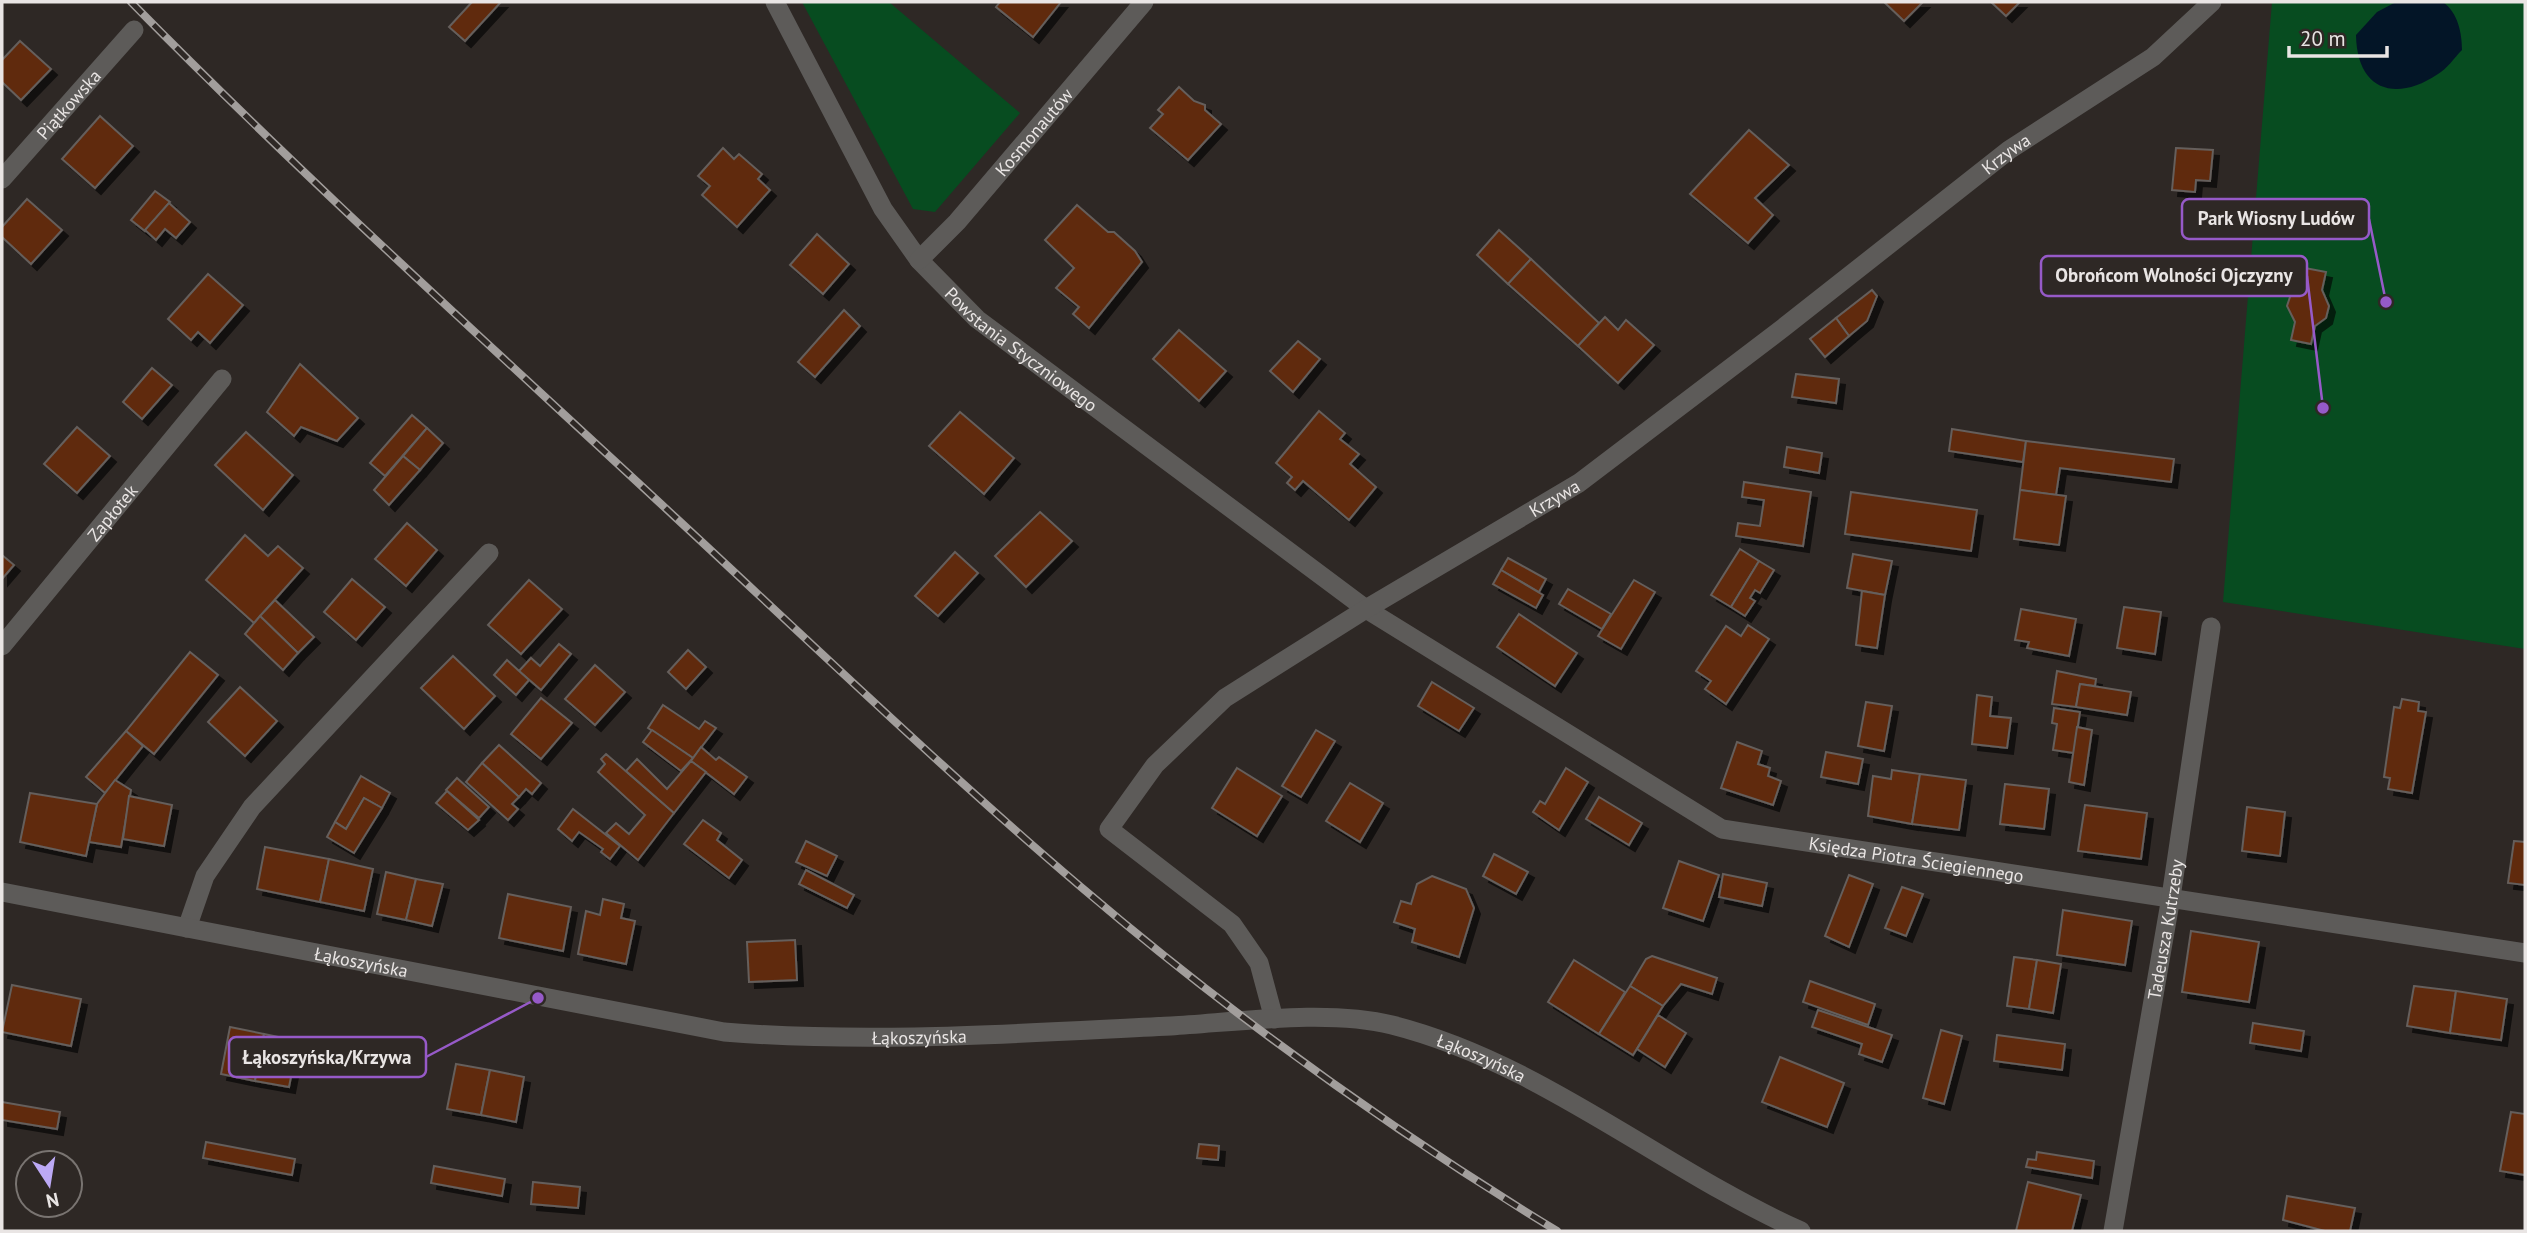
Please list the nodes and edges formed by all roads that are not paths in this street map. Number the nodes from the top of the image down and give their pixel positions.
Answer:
1 (775, 2) edge
2 (1144, 2) edge
3 (2212, 2) edge
4 (134, 30) dead end
5 (2, 179) edge
6 (919, 260) junction
7 (222, 379) dead end
8 (489, 553) dead end
9 (1366, 609) junction
10 (2211, 626) dead end
11 (2, 646) edge
12 (2, 892) edge
13 (2171, 897) junction
14 (187, 928) junction
15 (2525, 953) edge
16 (1274, 1019) junction
17 (1801, 1231) edge
18 (2113, 1231) edge

1 - 6 street, Powstania Styczniowego
2 - 6 street, Kosmonautów
3 - 9 street, Krzywa
4 - 5 street, Piątkowska
6 - 9 street, Powstania Styczniowego
7 - 11 street, Zapłotek
8 - 14 street
9 - 13 street, Księdza Piotra Ściegiennego
9 - 16 street, Krzywa
10 - 13 street, Tadeusza Kutrzeby
12 - 14 street, Łąkoszyńska
13 - 15 street, Księdza Piotra Ściegiennego
13 - 18 street, Tadeusza Kutrzeby
14 - 16 street, Łąkoszyńska
16 - 17 street, Łąkoszyńska

